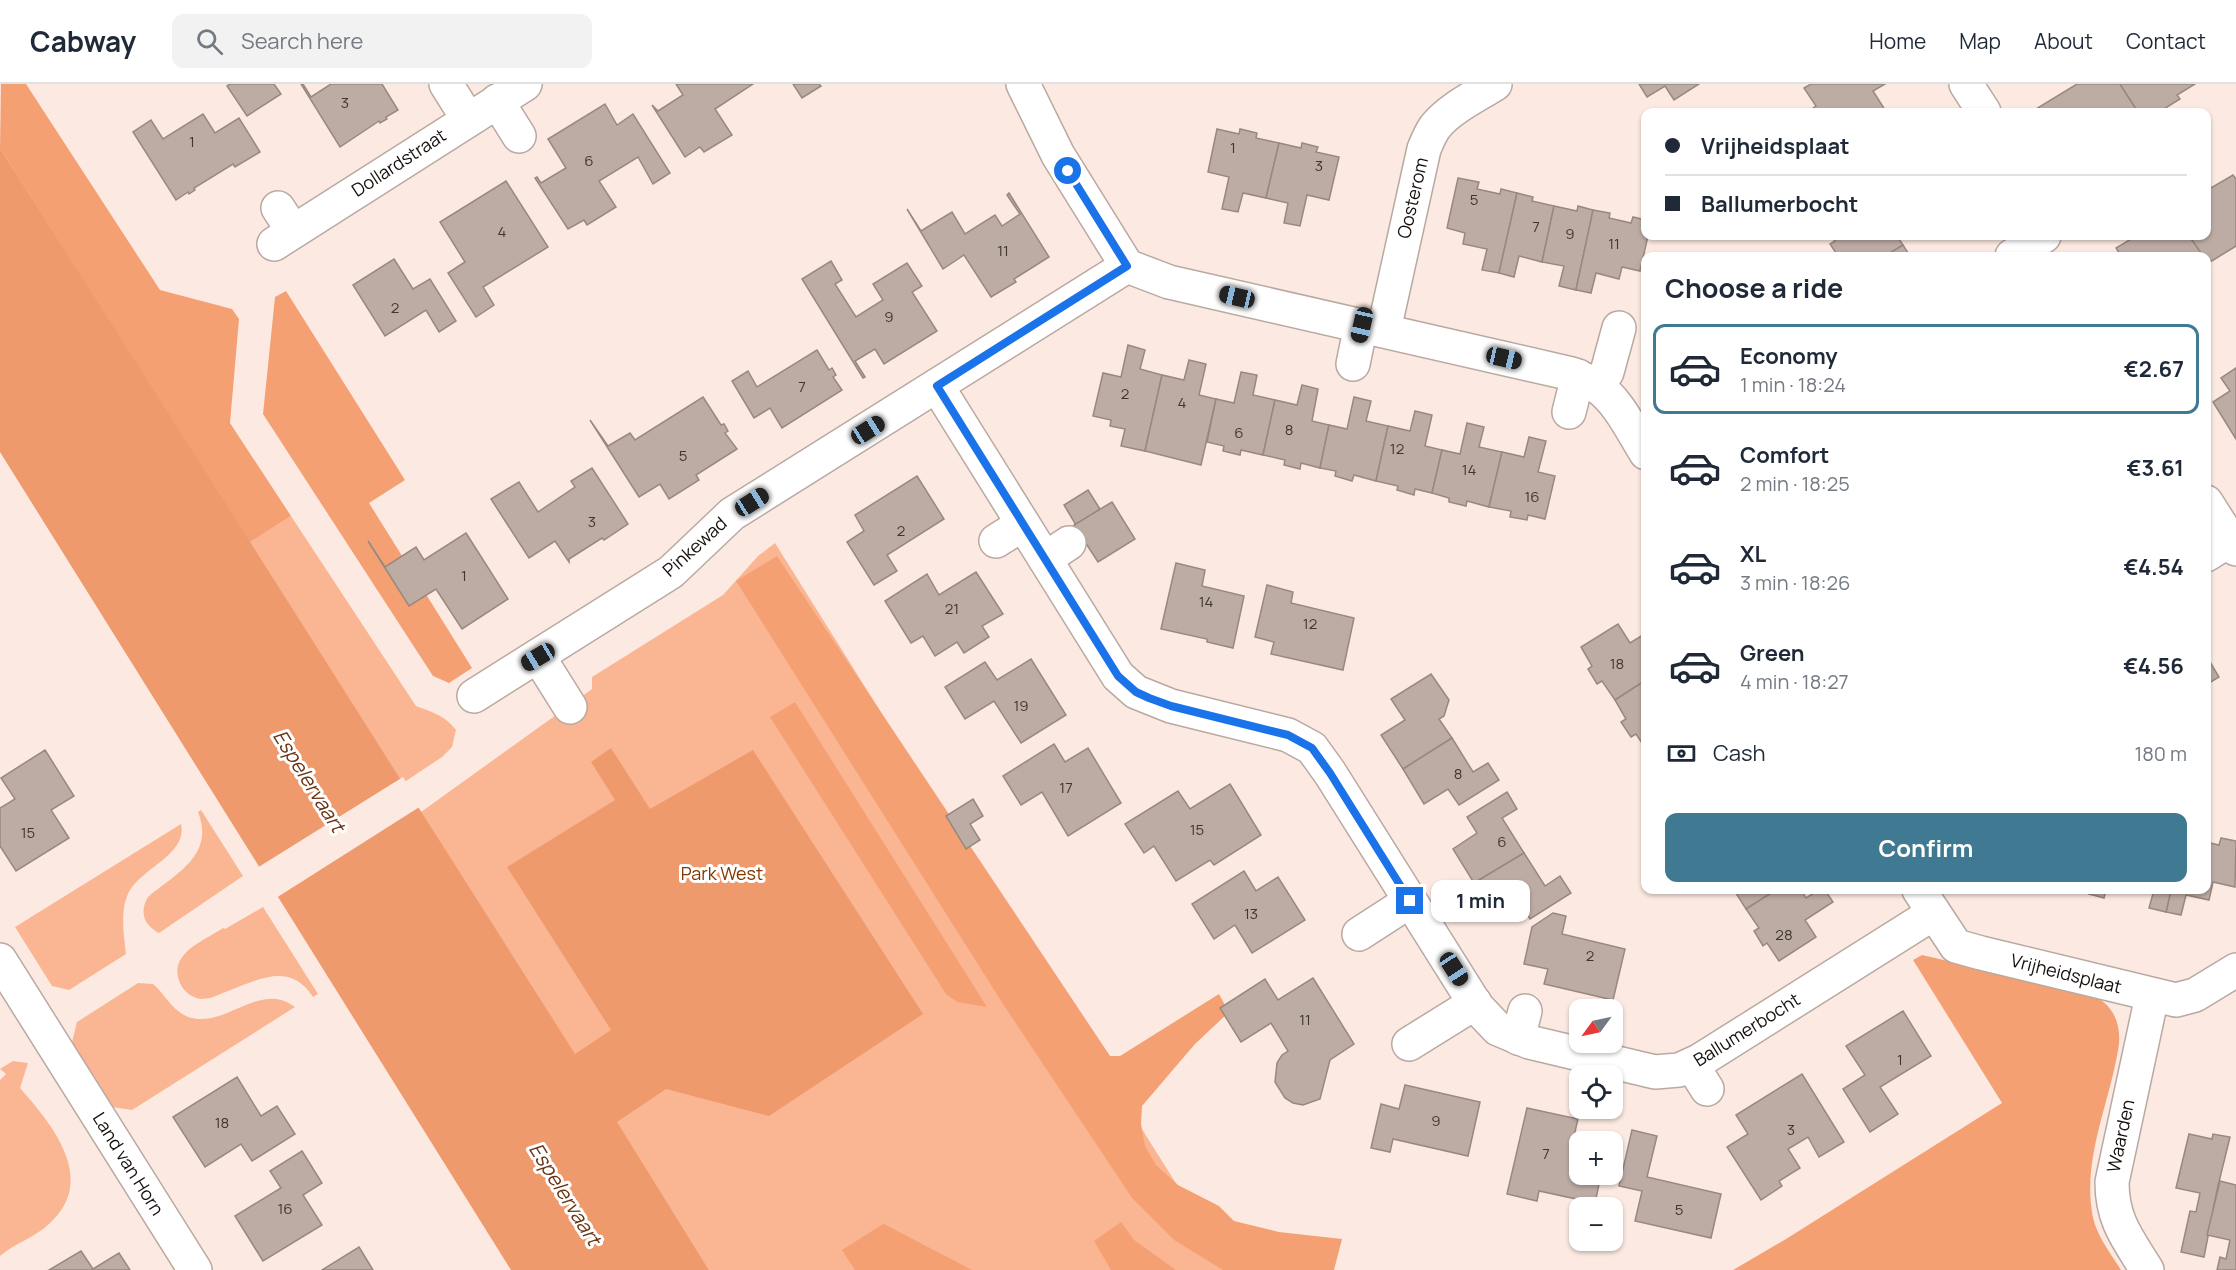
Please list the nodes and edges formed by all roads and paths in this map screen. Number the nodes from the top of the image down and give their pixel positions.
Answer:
1 (446, 84) edge
2 (525, 84) edge
3 (1023, 84) edge
4 (1966, 84) edge
5 (1487, 86) edge
6 (497, 101) junction
7 (1981, 108) edge
8 (468, 119) junction
9 (519, 136) dead end
10 (282, 228) dead end
11 (2037, 240) edge
12 (2018, 252) edge
13 (1127, 266) junction
14 (1373, 328) junction
15 (1619, 328) dead end
16 (1353, 364) dead end
17 (1588, 381) junction
18 (937, 386) junction
19 (1569, 412) dead end
20 (1641, 445) edge
21 (2219, 504) edge
22 (1023, 524) junction
23 (996, 541) dead end
24 (2224, 548) edge
25 (538, 657) junction
26 (474, 696) dead end
27 (565, 699) dead end
28 (1410, 901) junction
29 (1927, 901) edge
30 (1359, 934) dead end
31 (0, 960) edge
32 (2236, 970) edge
33 (2152, 996) junction
34 (1475, 1003) junction
35 (1409, 1044) dead end
36 (195, 1270) edge
37 (2147, 1270) edge

1 - 8 street
2 - 6 street, Dollardstraat
3 - 13 street
4 - 7 street
5 - 14 street, Oosterom
6 - 8 street, Dollardstraat
6 - 9 street
8 - 10 street, Dollardstraat
11 - 12 street
13 - 14 street
13 - 18 street, Pinkewad
14 - 16 street, Oosterom
14 - 17 street
15 - 17 street
17 - 19 street
17 - 20 street
18 - 22 street, Ballumerbocht
18 - 25 street, Pinkewad
21 - 24 street
22 - 23 street
22 - 28 street, Ballumerbocht
25 - 26 street, Pinkewad
25 - 27 street
28 - 30 street
28 - 34 street, Ballumerbocht
29 - 33 street, Vrijheidsplaat
29 - 34 street, Ballumerbocht
31 - 36 street, Land van Horn
32 - 33 street, Vrijheidsplaat
33 - 37 street, Waarden
34 - 35 street

